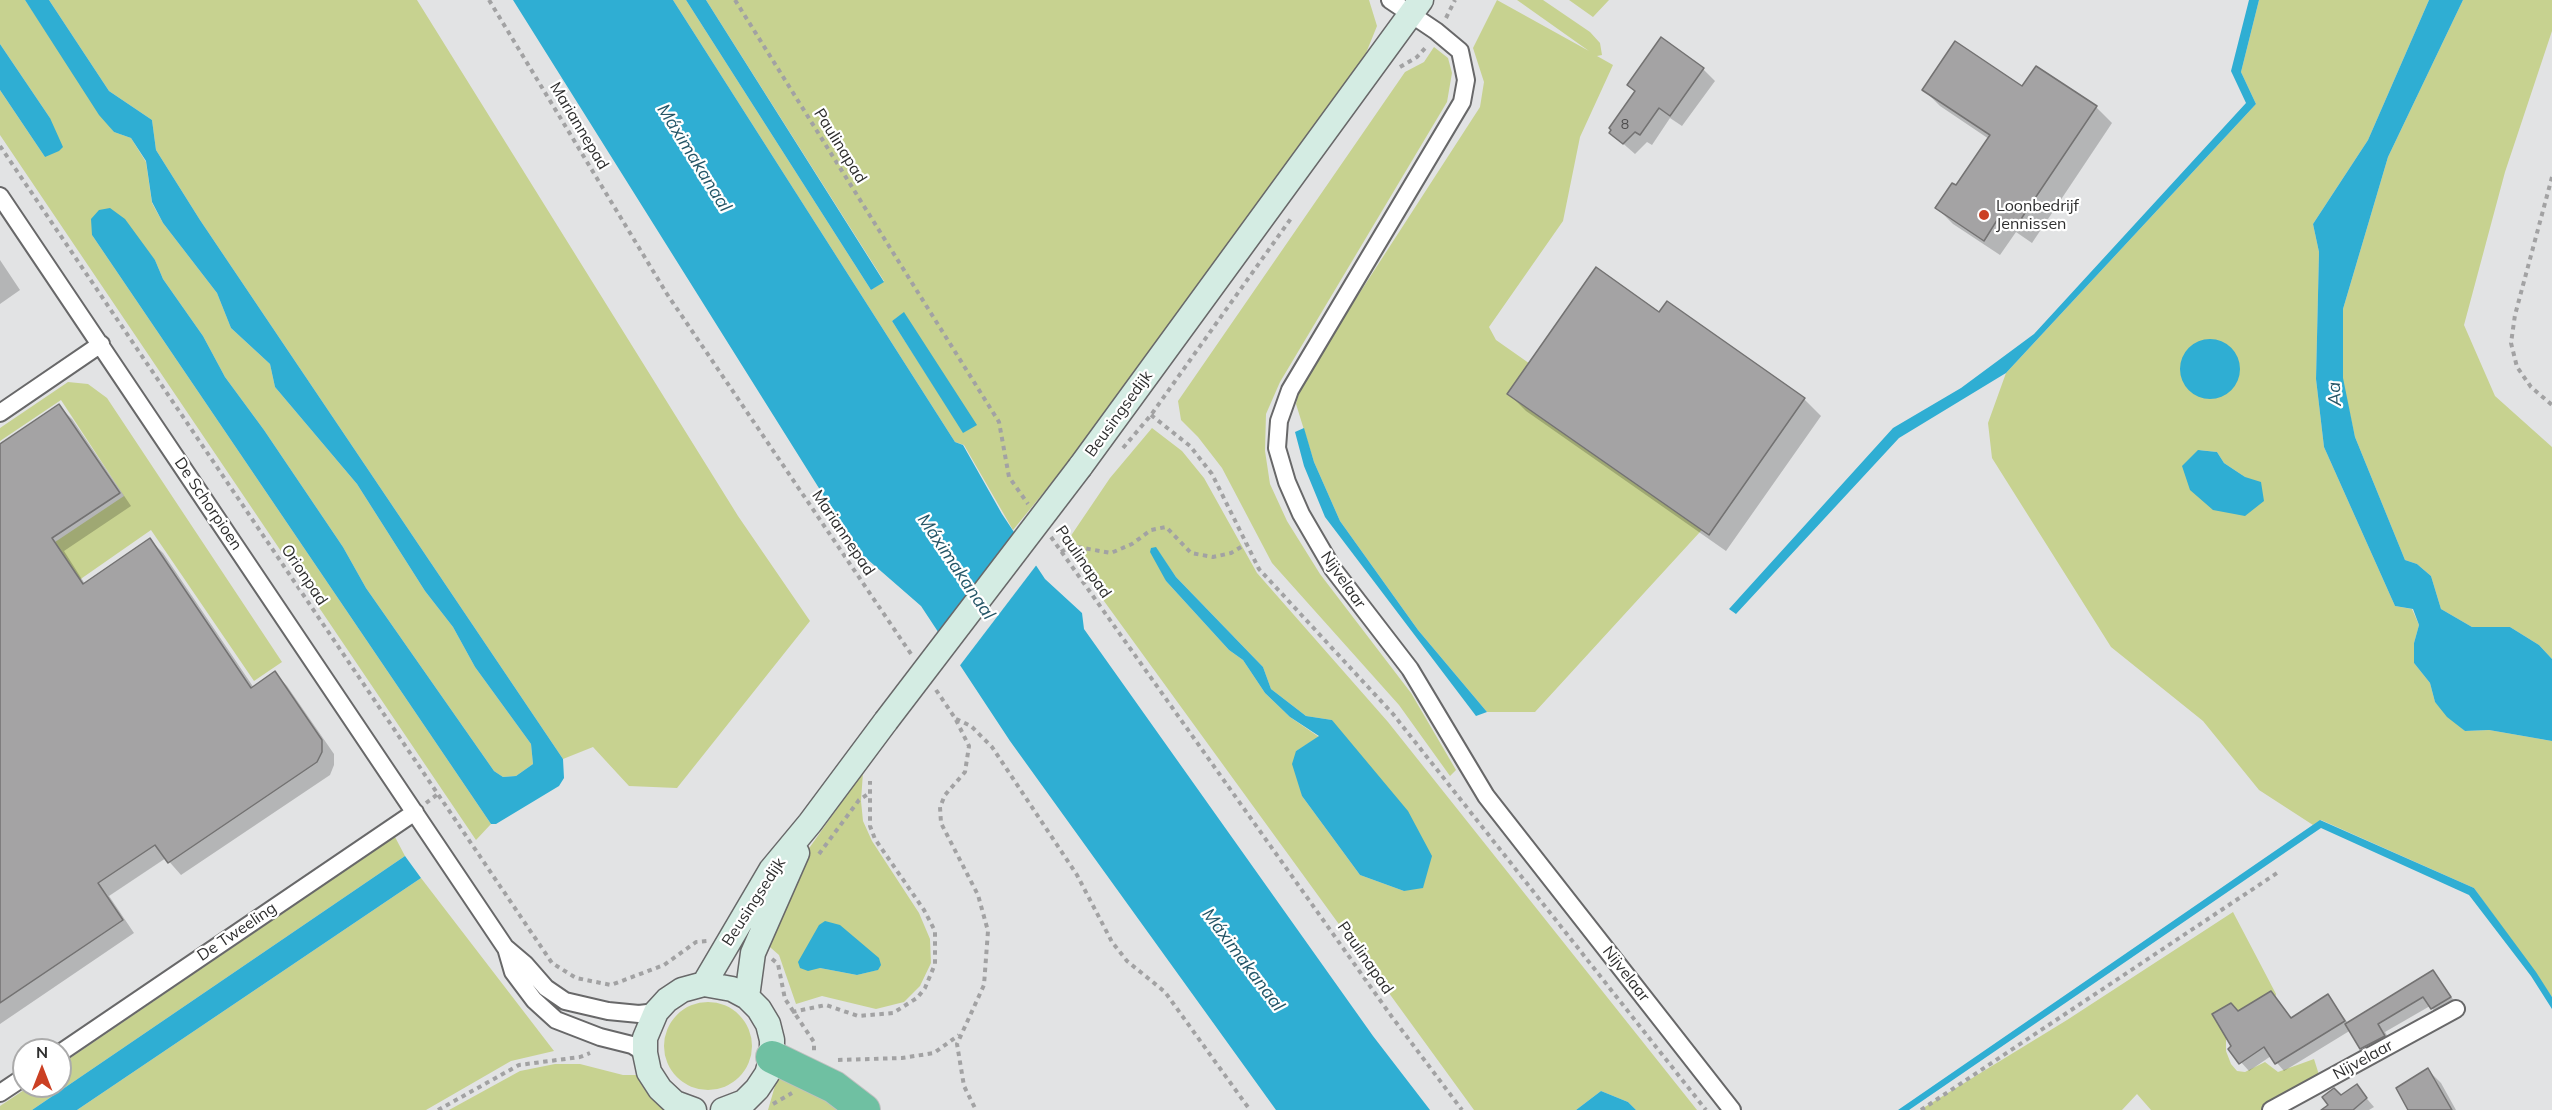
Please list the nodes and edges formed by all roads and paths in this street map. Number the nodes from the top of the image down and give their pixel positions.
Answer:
1 (489, 0) edge
2 (735, 0) edge
3 (1390, 0) edge
4 (1416, 8) edge
5 (1436, 31) junction
6 (1397, 69) dead end
7 (0, 146) edge
8 (2552, 177) edge
9 (0, 196) edge
10 (1295, 213) dead end
11 (100, 344) junction
12 (2552, 405) edge
13 (0, 413) edge
14 (1151, 415) joint
15 (1028, 505) dead end
16 (1048, 533) dead end
17 (1246, 544) junction
18 (1062, 552) junction
19 (915, 660) dead end
20 (935, 689) dead end
21 (955, 718) junction
22 (872, 776) dead end
23 (415, 812) junction
24 (810, 823) junction
25 (2280, 871) dead end
26 (505, 947) junction
27 (704, 984) junction
28 (747, 997) junction
29 (2456, 1010) dead end
30 (608, 1011) junction
31 (656, 1012) junction
32 (792, 1012) dead end
33 (960, 1034) junction
34 (600, 1037) junction
35 (72, 1045) edge
36 (815, 1046) dead end
37 (822, 1051) dead end
38 (645, 1053) junction
39 (772, 1056) junction
40 (829, 1056) dead end
41 (682, 1108) edge
42 (438, 1110) edge
43 (726, 1110) edge
44 (864, 1110) edge
45 (976, 1110) edge
46 (1250, 1110) edge
47 (1461, 1110) edge
48 (1706, 1110) edge
49 (1732, 1110) edge
50 (1921, 1110) edge
51 (2271, 1110) edge

1 - 19 path, Mariannepad
2 - 15 path, Paulinapad
3 - 4 street, Nijvelaar
4 - 5 street, Nijvelaar
4 - 24 street, Beusingsedijk, bridge
5 - 6 path
5 - 49 street, Nijvelaar
7 - 30 path, Orionpad
8 - 12 path
9 - 11 street, De Schorpioen
10 - 14 path, Beusingsedijk
11 - 13 street
11 - 23 street, De Schorpioen
14 - 17 path, Nijvelaar
16 - 18 path, Paulinapad
17 - 18 path
17 - 48 path, Nijvelaar
18 - 47 path, Paulinapad
20 - 21 path
21 - 33 path
21 - 46 path
22 - 32 path
23 - 26 street, De Schorpioen
23 - 35 street, De Tweeling
24 - 27 street, Beusingsedijk
24 - 28 street, Beusingsedijk
25 - 50 path
26 - 30 street
26 - 34 street
27 - 28 street
27 - 31 street
28 - 39 street
29 - 51 street, Nijvelaar
30 - 31 street
31 - 38 street
33 - 40 path
33 - 45 path
34 - 38 street
34 - 42 path
36 - 37 path
38 - 41 street
39 - 43 street
39 - 44 highway

